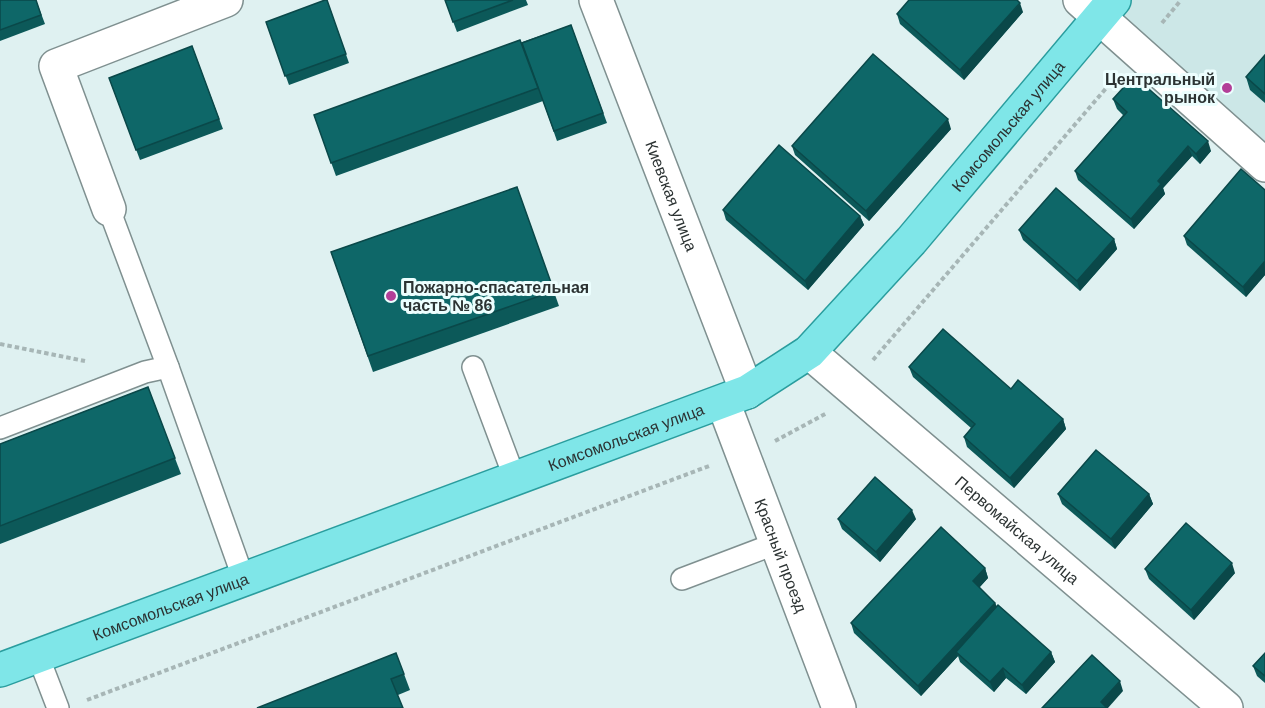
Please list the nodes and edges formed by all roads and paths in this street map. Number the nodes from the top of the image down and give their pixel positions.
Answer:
1 (226, 0) edge
2 (596, 0) edge
3 (1098, 6) edge
4 (1265, 165) edge
5 (109, 209) joint
6 (0, 344) edge
7 (809, 352) junction
8 (89, 361) dead end
9 (473, 367) dead end
10 (168, 368) junction
11 (735, 397) junction
12 (0, 428) edge
13 (515, 479) junction
14 (777, 543) junction
15 (244, 579) junction
16 (682, 579) dead end
17 (38, 656) junction
18 (0, 670) edge
19 (58, 708) edge
20 (839, 708) edge
21 (1226, 708) edge

1 - 5 street
2 - 11 street, Киевская улица
3 - 4 street
3 - 7 main road, Комсомольская улица
5 - 10 lane
6 - 8 path
7 - 11 main road, Комсомольская улица
7 - 21 street, Первомайская улица
9 - 13 lane
10 - 12 lane
10 - 15 lane
11 - 13 main road, Комсомольская улица
11 - 14 street, Красный проезд
13 - 15 main road, Комсомольская улица
14 - 16 lane
14 - 20 street, Красный проезд
15 - 17 main road, Комсомольская улица
17 - 18 main road, Комсомольская улица
17 - 19 lane

